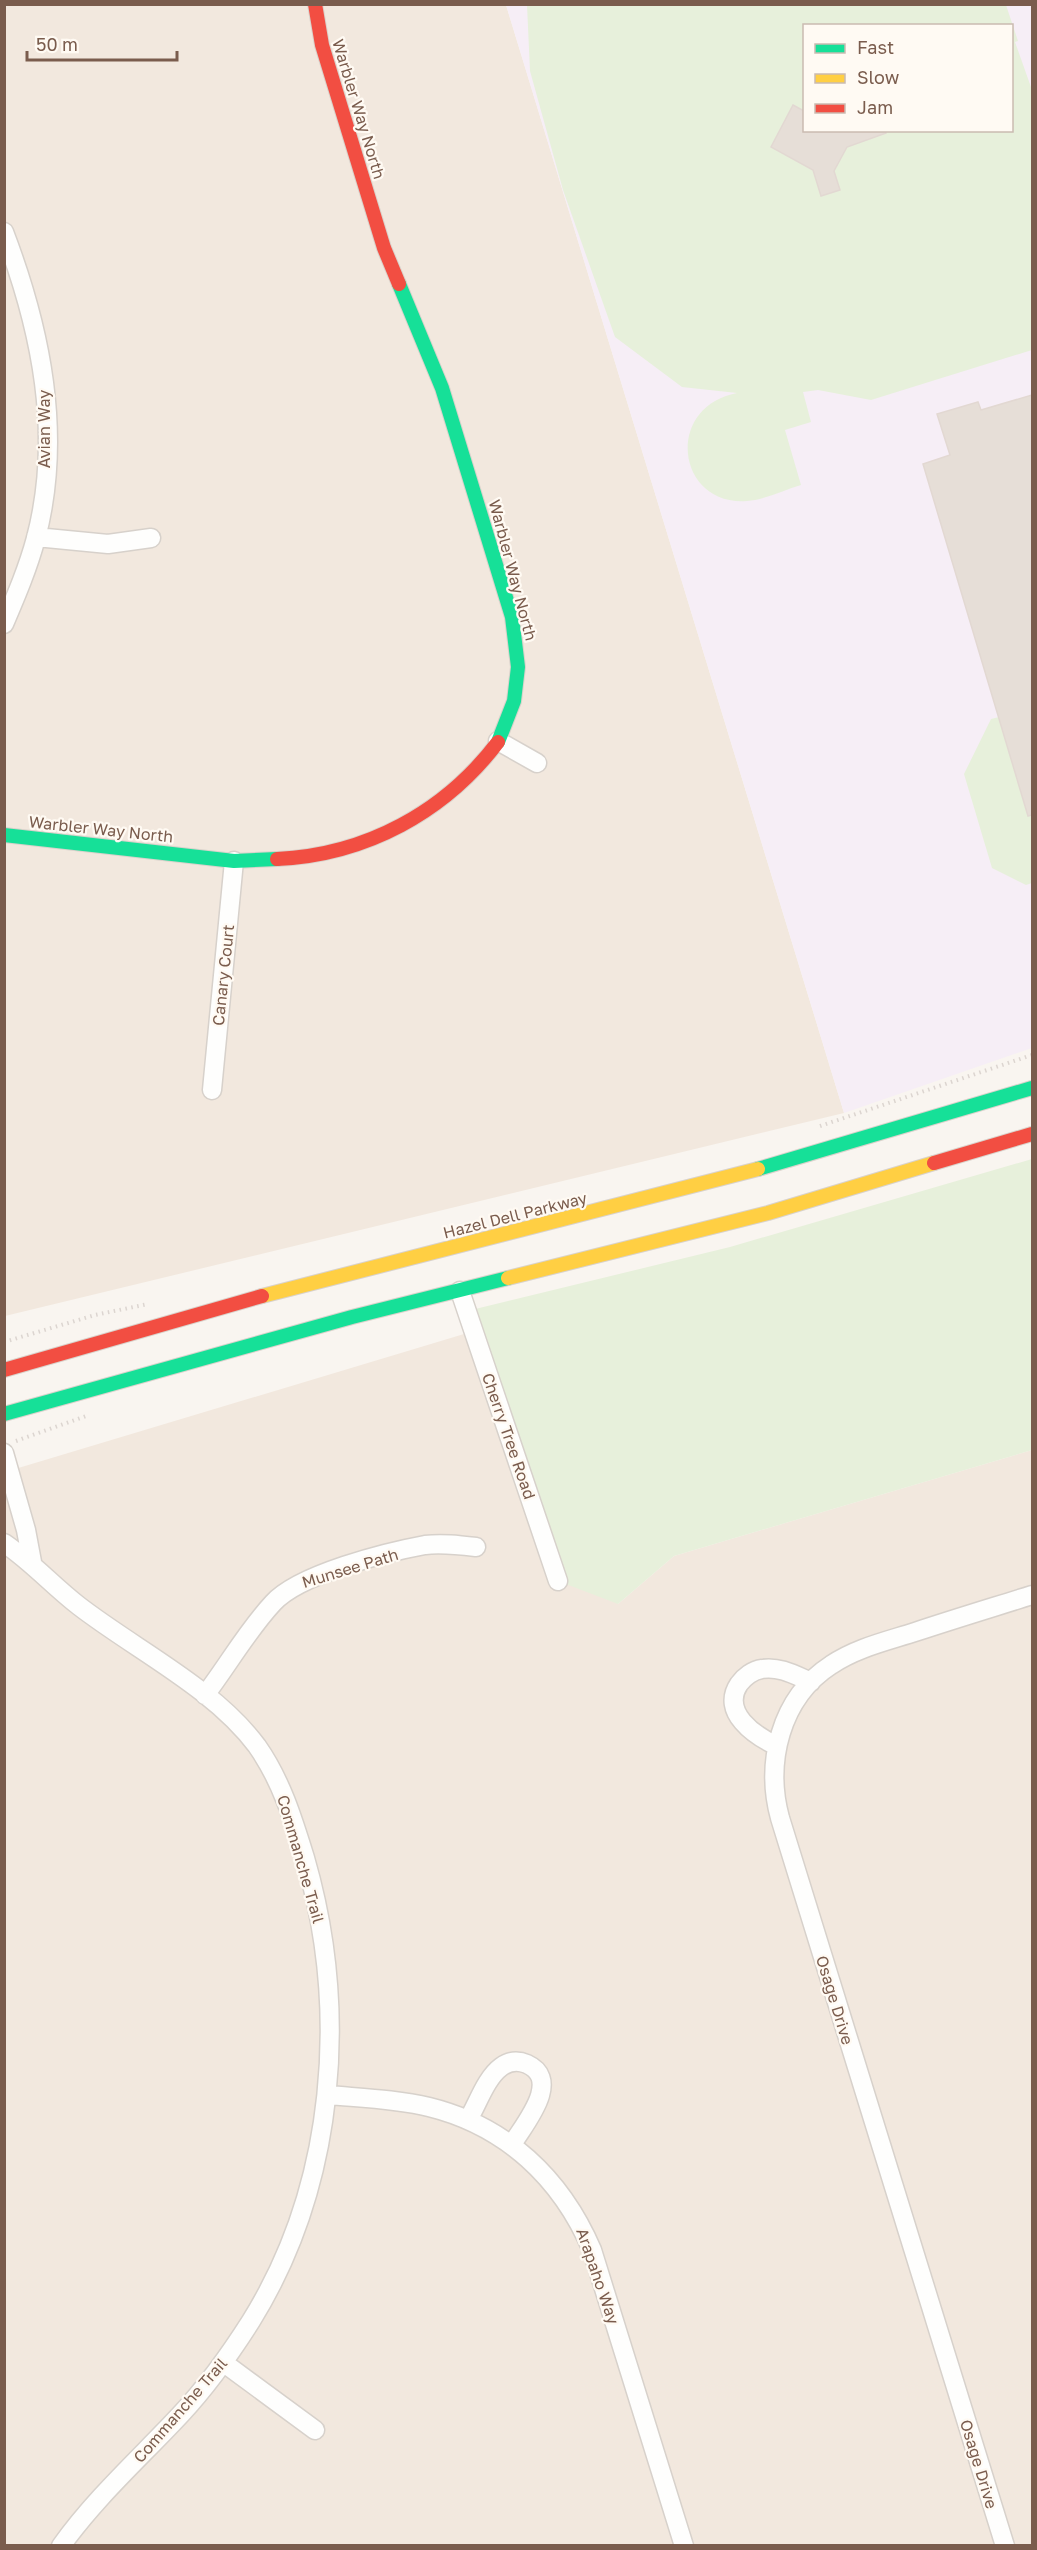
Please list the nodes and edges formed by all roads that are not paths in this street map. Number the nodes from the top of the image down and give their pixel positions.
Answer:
1 (315, 4) edge
2 (4, 232) edge
3 (36, 537) junction
4 (151, 538) dead end
5 (4, 624) edge
6 (498, 741) junction
7 (537, 763) dead end
8 (4, 835) edge
9 (234, 861) junction
10 (1032, 1088) edge
11 (212, 1090) dead end
12 (1032, 1134) edge
13 (460, 1291) junction
14 (4, 1370) edge
15 (4, 1414) edge
16 (4, 1453) edge
17 (4, 1543) edge
18 (476, 1547) dead end
19 (32, 1562) junction
20 (558, 1581) dead end
21 (1031, 1601) edge
22 (811, 1682) junction
23 (205, 1695) junction
24 (777, 1746) junction
25 (328, 2095) junction
26 (469, 2118) junction
27 (513, 2144) junction
28 (224, 2363) junction
29 (315, 2430) dead end
30 (61, 2546) edge
31 (684, 2546) edge
32 (1005, 2546) edge

1 - 6 main road, Warbler Way North
2 - 3 street, Avian Way
3 - 4 street
3 - 5 street, Avian Way
6 - 7 street
6 - 9 main road, Warbler Way North
8 - 9 main road, Warbler Way North
9 - 11 street, Canary Court
10 - 14 main road, Hazel Dell Parkway
12 - 13 main road
13 - 15 main road
13 - 20 street, Cherry Tree Road
16 - 19 street
17 - 19 street, Commanche Trail
18 - 23 street, Munsee Path
19 - 23 street, Commanche Trail
21 - 22 street, Osage Drive
22 - 24 street, Osage Drive
22 - 24 street
23 - 25 street, Commanche Trail
24 - 32 street, Osage Drive
25 - 26 street, Arapaho Way
25 - 28 street, Commanche Trail
26 - 27 street, Arapaho Way
26 - 27 street
27 - 31 street, Arapaho Way
28 - 29 street
28 - 30 street, Commanche Trail

